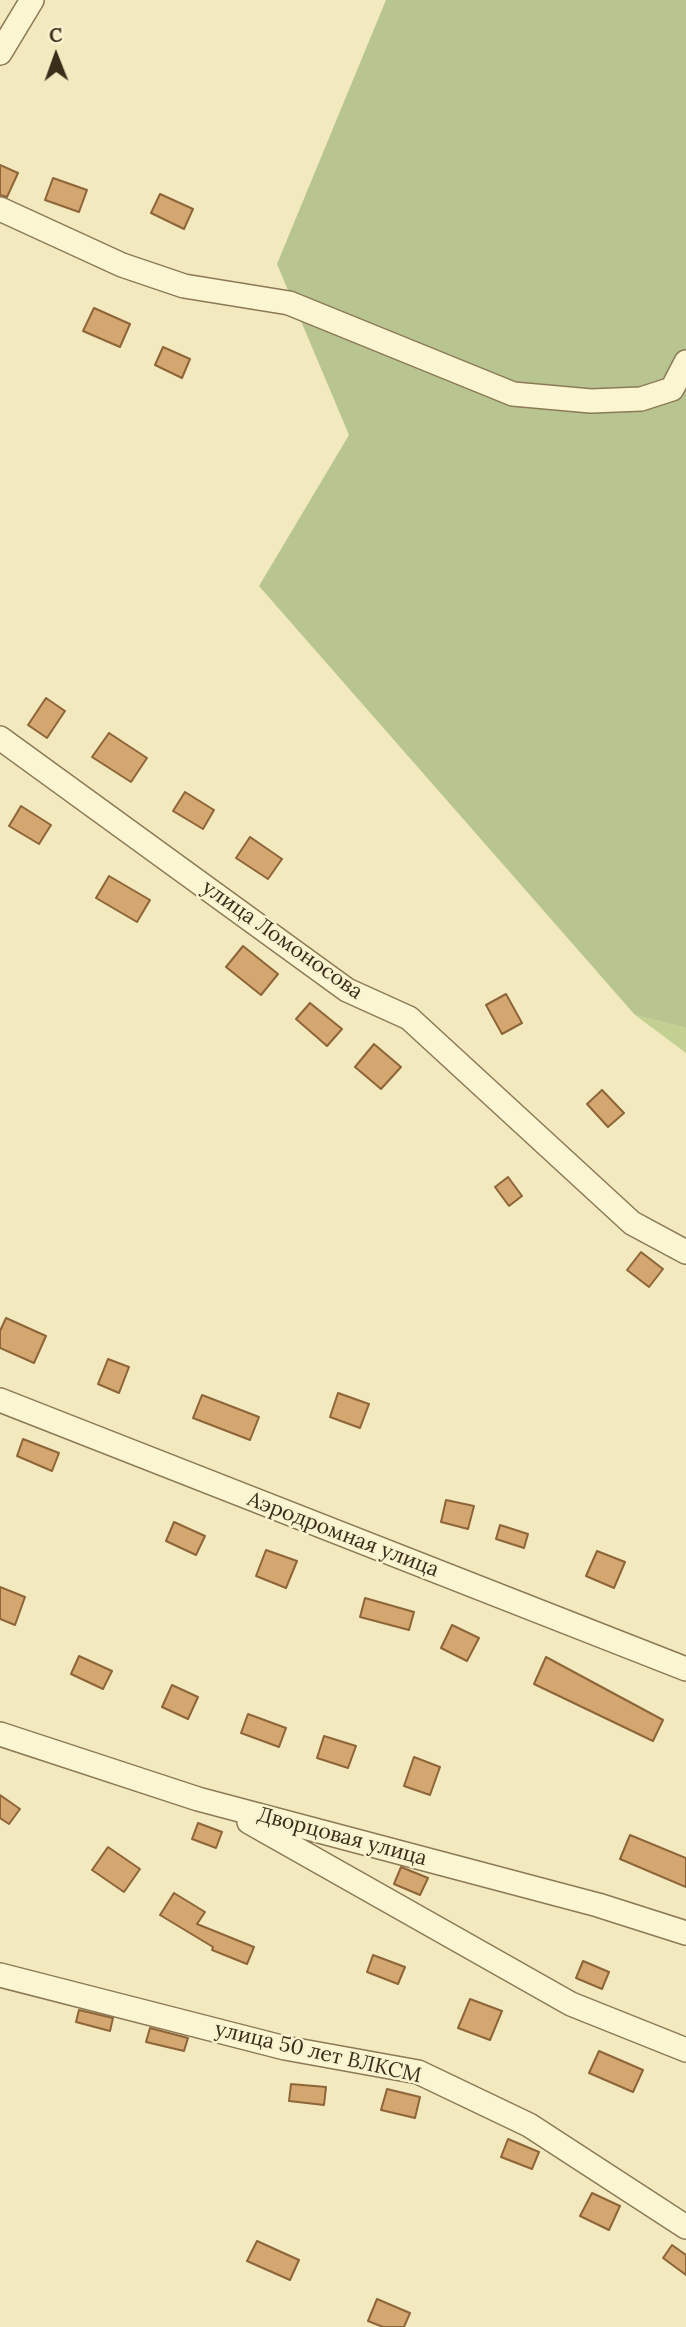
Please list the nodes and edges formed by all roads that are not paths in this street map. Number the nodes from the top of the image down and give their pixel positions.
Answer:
1 (32, 0) edge
2 (0, 53) edge
3 (0, 209) edge
4 (686, 362) edge
5 (679, 390) edge
6 (0, 738) edge
7 (686, 1252) edge
8 (0, 1400) edge
9 (686, 1669) edge
10 (0, 1734) edge
11 (220, 1805) junction
12 (686, 1933) edge
13 (0, 1975) edge
14 (686, 2050) edge
15 (686, 2227) edge

1 - 2 street
3 - 5 street
4 - 5 street
6 - 7 street, улица Ломоносова
8 - 9 street, Аэродромная улица
10 - 11 street, Дворцовая улица
11 - 12 street, Дворцовая улица
11 - 14 street
13 - 15 street, улица 50 лет ВЛКСМ

